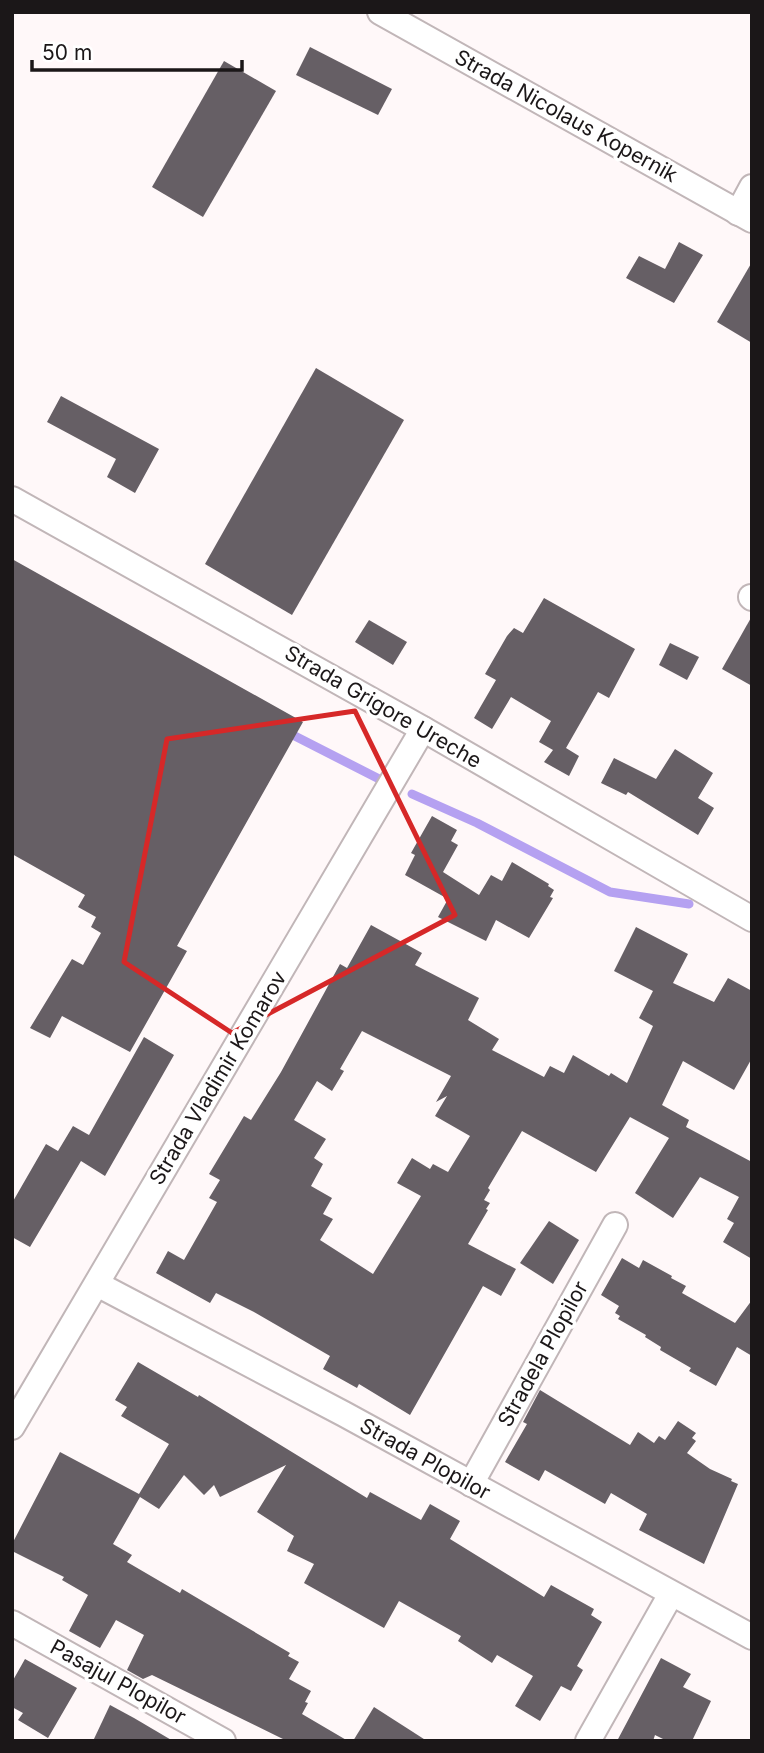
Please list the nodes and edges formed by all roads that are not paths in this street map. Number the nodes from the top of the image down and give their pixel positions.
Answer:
1 (380, 12) edge
2 (752, 187) edge
3 (745, 216) edge
4 (12, 499) edge
5 (423, 729) junction
6 (752, 919) edge
7 (615, 1225) dead end
8 (97, 1283) junction
9 (12, 1427) edge
10 (471, 1484) junction
11 (671, 1594) junction
12 (12, 1623) edge
13 (752, 1637) edge
14 (223, 1741) edge
15 (588, 1741) edge

1 - 3 street, Strada Nicolaus Kopernik
2 - 3 street
4 - 5 street, Strada Grigore Ureche
5 - 6 street, Strada Grigore Ureche
5 - 8 street, Strada Vladimir Komarov
7 - 10 street, Stradela Plopilor
8 - 9 street, Strada Vladimir Komarov
8 - 10 street, Strada Plopilor
10 - 11 street, Strada Plopilor
11 - 13 street, Strada Plopilor
11 - 15 street
12 - 14 street, Pasajul Plopilor

